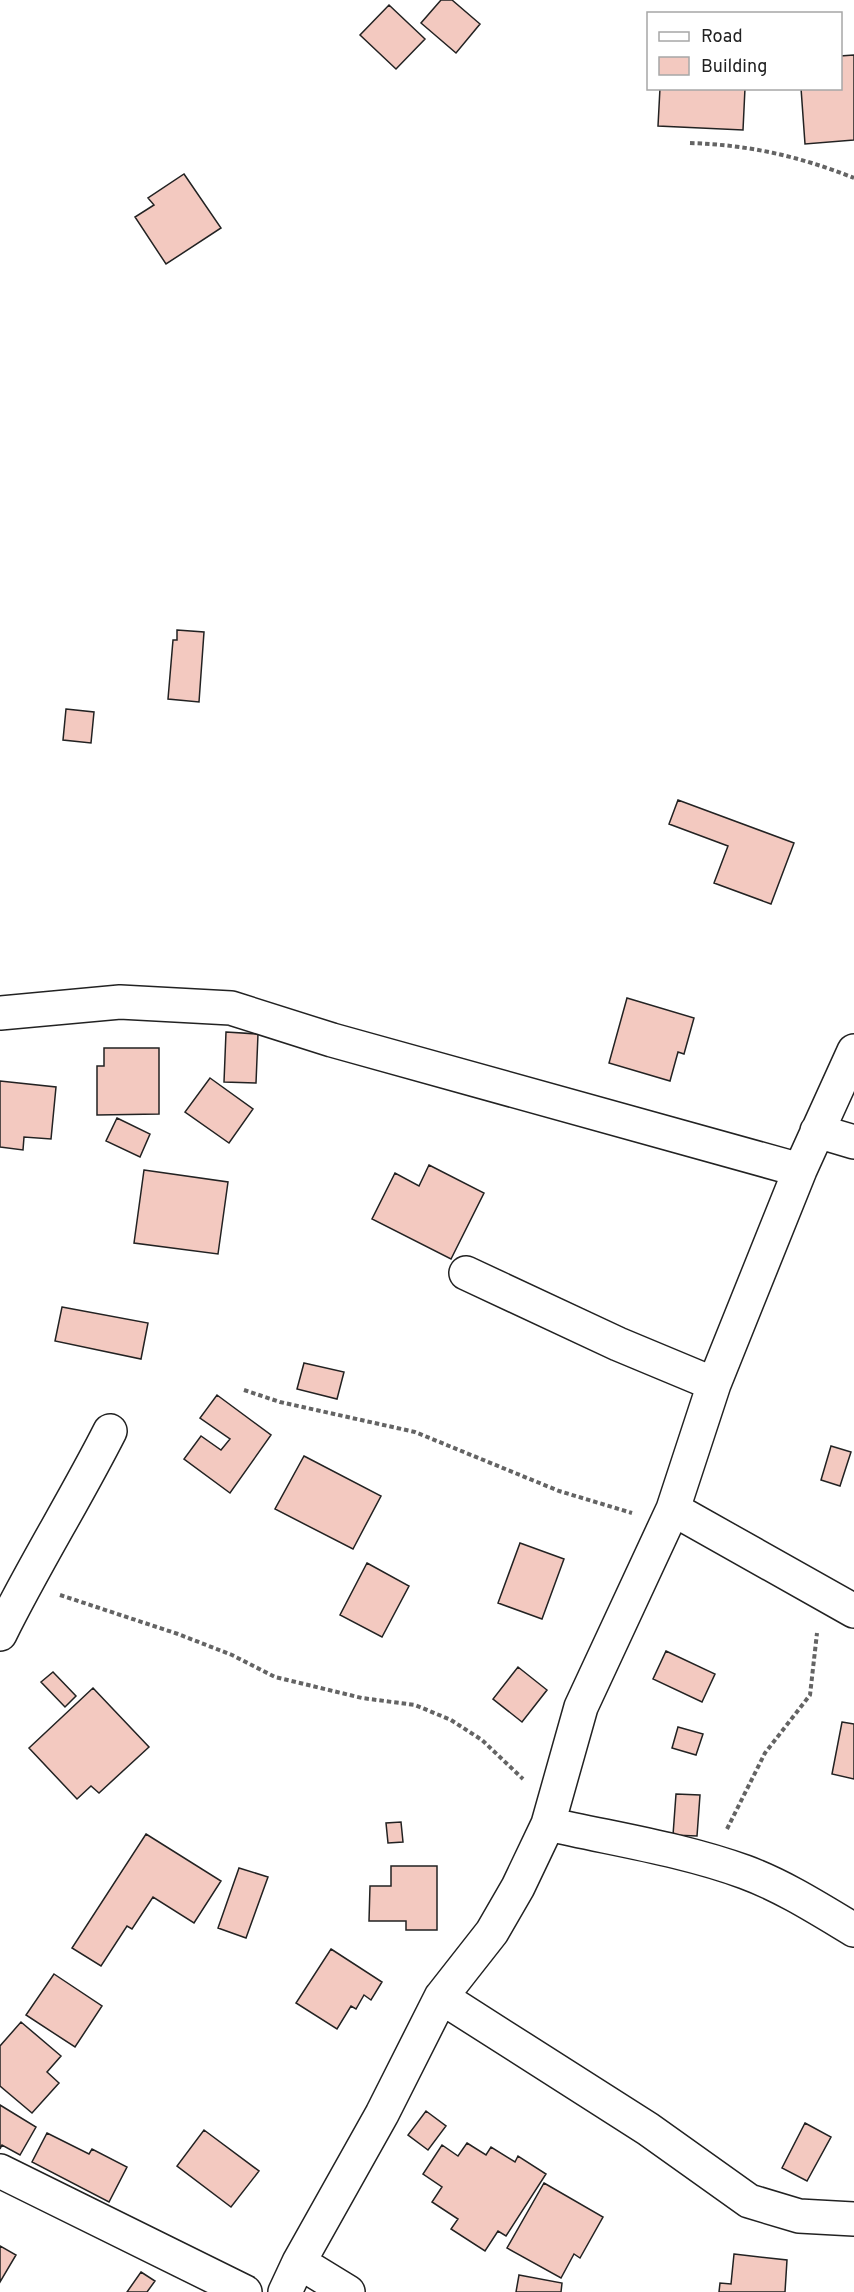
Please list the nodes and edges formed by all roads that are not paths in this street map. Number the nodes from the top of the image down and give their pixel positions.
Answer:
1 (0, 1013) edge
2 (854, 1051) edge
3 (817, 1131) junction
4 (854, 1142) edge
5 (800, 1170) junction
6 (466, 1274) dead end
7 (714, 1384) junction
8 (110, 1431) dead end
9 (670, 1516) junction
10 (841, 1603) edge
11 (0, 1634) edge
12 (551, 1813) junction
13 (854, 1930) edge
14 (441, 1997) junction
15 (0, 2171) edge
16 (854, 2219) edge
17 (298, 2262) junction
18 (244, 2292) edge
19 (285, 2292) edge
20 (348, 2292) edge

1 - 5 street
2 - 3 street
3 - 4 street
3 - 5 street
5 - 7 street
6 - 7 street
7 - 9 street
8 - 11 street
9 - 10 street
9 - 12 street
12 - 13 street
12 - 14 street
14 - 16 street
14 - 17 street
15 - 18 street
17 - 19 street
17 - 20 street

